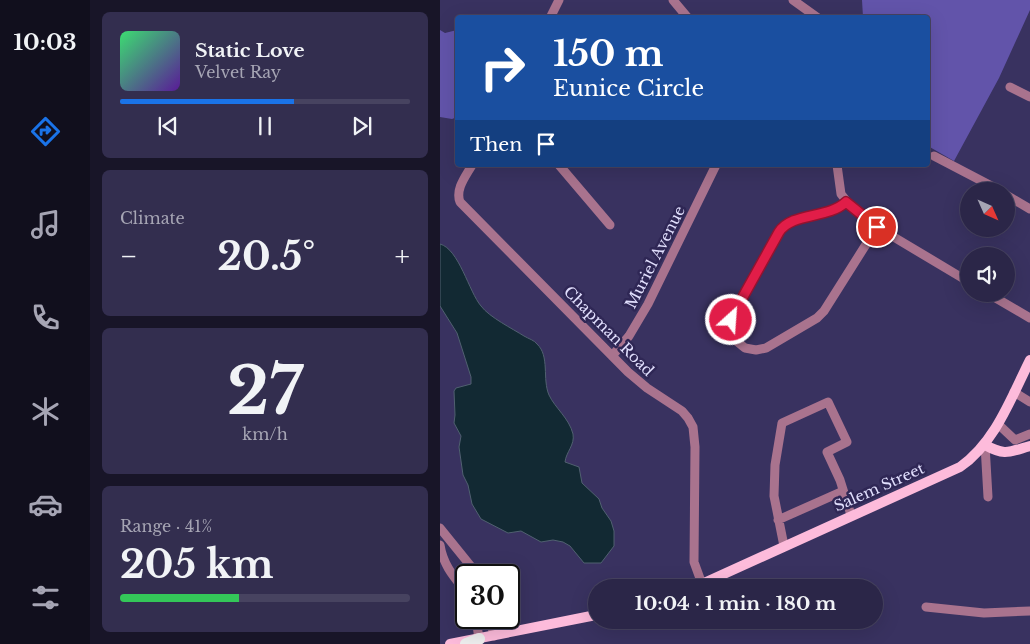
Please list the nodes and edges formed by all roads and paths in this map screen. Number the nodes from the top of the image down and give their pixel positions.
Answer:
1 (673, 0) edge
2 (793, 0) edge
3 (557, 1) edge
4 (551, 15) edge
5 (686, 15) edge
6 (814, 15) edge
7 (1010, 87) dead end
8 (1030, 97) edge
9 (934, 156) dead end
10 (471, 167) edge
11 (561, 167) edge
12 (714, 167) edge
13 (837, 167) edge
14 (984, 182) edge
15 (1015, 200) edge
16 (846, 202) junction
17 (1030, 209) edge
18 (610, 225) dead end
19 (877, 227) junction
20 (960, 277) edge
21 (1002, 302) edge
22 (1030, 318) edge
23 (612, 356) junction
24 (1030, 360) edge
25 (1014, 392) junction
26 (1030, 402) edge
27 (998, 424) junction
28 (1029, 441) edge
29 (985, 445) junction
30 (843, 491) junction
31 (988, 498) dead end
32 (851, 515) junction
33 (778, 520) junction
34 (440, 529) edge
35 (440, 545) edge
36 (784, 546) junction
37 (458, 551) junction
38 (445, 563) junction
39 (470, 564) edge
40 (455, 577) edge
41 (696, 579) edge
42 (712, 579) edge
43 (926, 607) dead end
44 (1030, 610) edge
45 (588, 617) edge
46 (478, 629) edge
47 (492, 629) edge
48 (494, 636) junction
49 (479, 639) junction
50 (450, 644) edge
51 (466, 644) edge

1 - 5 street
2 - 6 street
3 - 4 street
7 - 8 street
9 - 14 street
10 - 23 street, Chapman Road
11 - 18 street
12 - 23 street, Muriel Avenue
13 - 16 street
15 - 17 street
16 - 19 street
16 - 19 street
19 - 20 street
21 - 22 street
23 - 41 street, Chapman Road
24 - 25 main road, Salem Street
25 - 26 street
25 - 27 main road, Salem Street
27 - 28 street
27 - 29 main road, Salem Street
28 - 29 main road
29 - 31 street
29 - 32 main road, Salem Street
30 - 32 street
30 - 33 street
30 - 33 street
32 - 36 main road, Salem Street
33 - 36 street
34 - 37 street
35 - 38 street
36 - 42 main road, Salem Street
37 - 38 street
37 - 39 street
38 - 40 street
43 - 44 street
45 - 48 main road
46 - 49 street
47 - 48 street
48 - 49 main road
49 - 50 main road
49 - 51 highway

